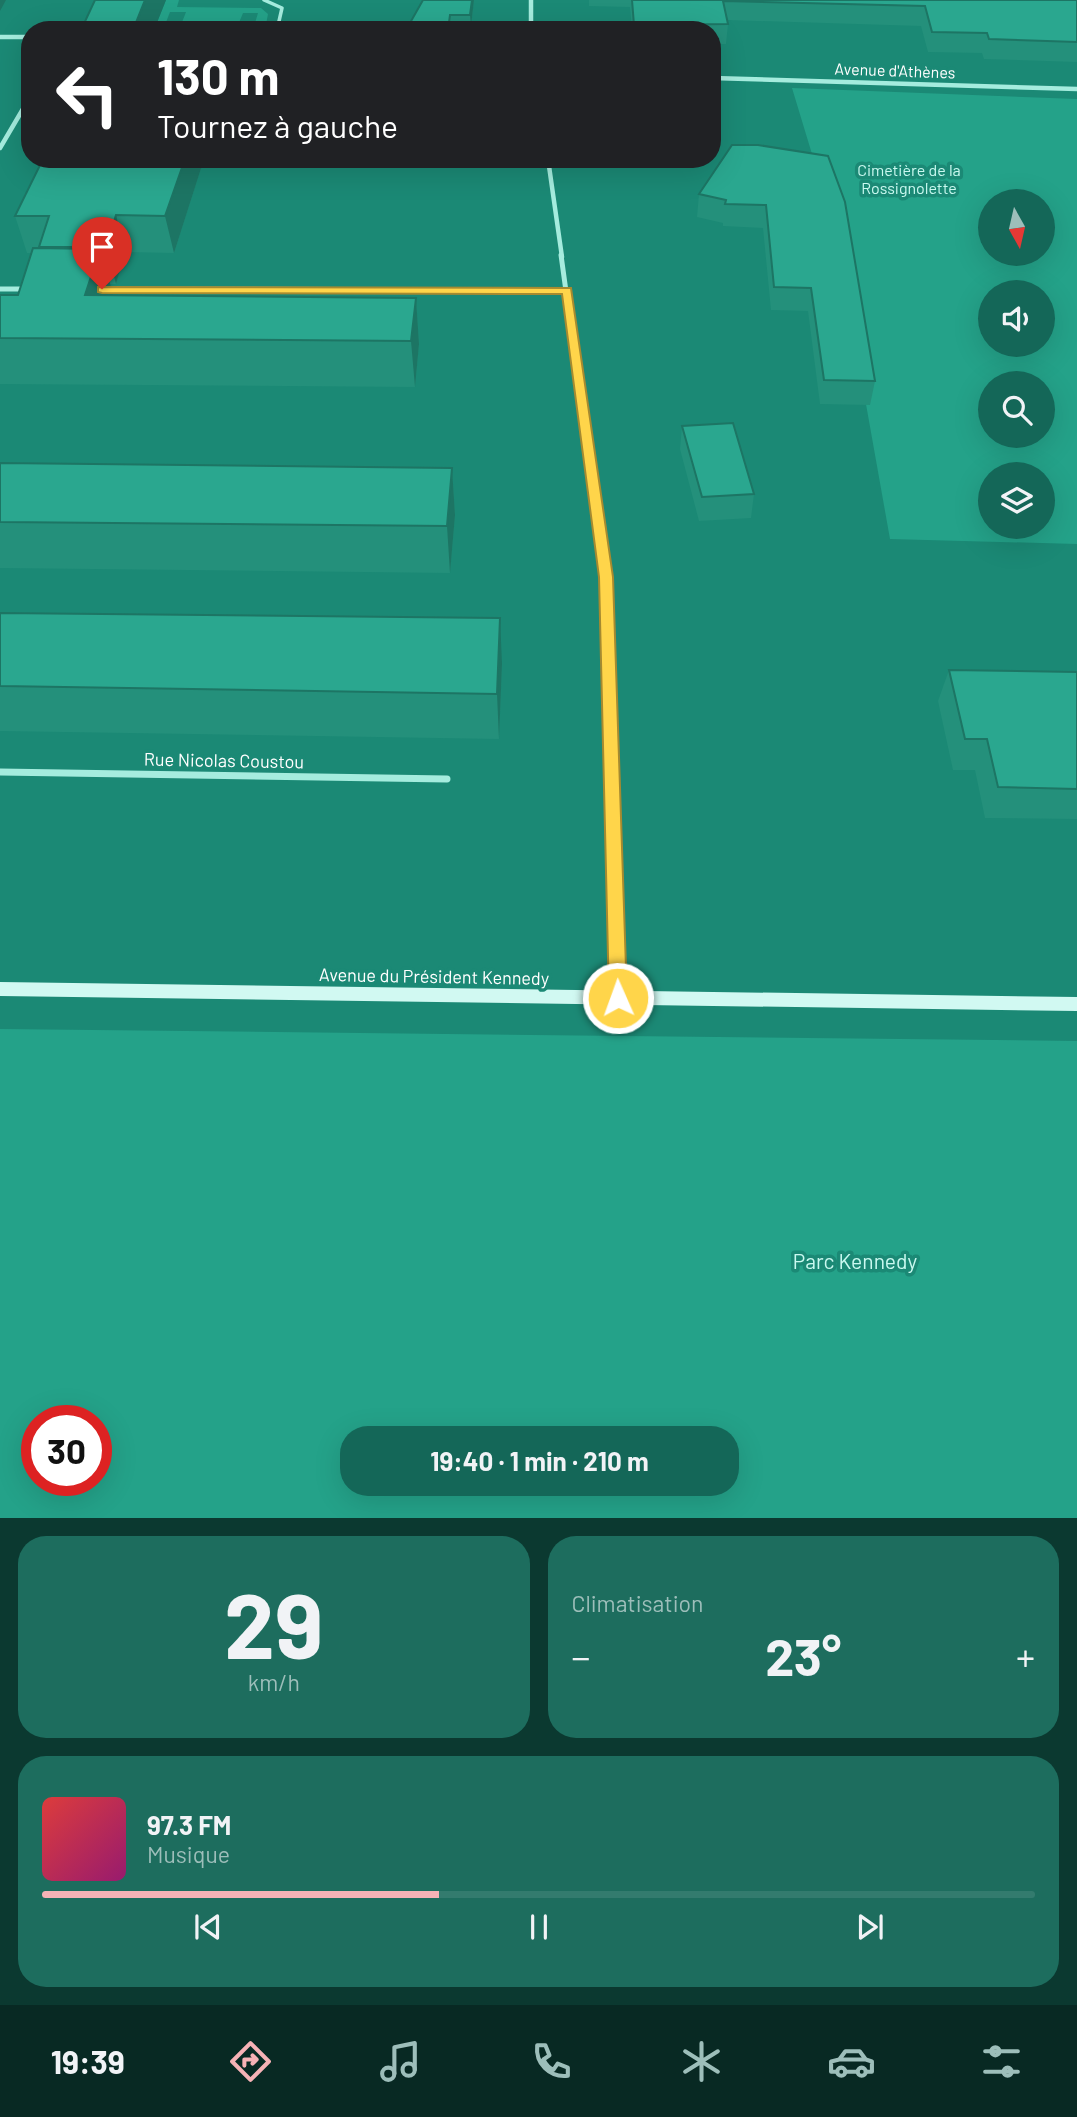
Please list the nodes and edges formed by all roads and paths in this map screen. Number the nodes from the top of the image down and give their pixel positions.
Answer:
1 (264, 0) edge
2 (531, 0) edge
3 (278, 21) edge
4 (531, 21) edge
5 (0, 37) edge
6 (21, 37) edge
7 (721, 78) edge
8 (1077, 89) edge
9 (21, 112) edge
10 (0, 148) edge
11 (549, 168) edge
12 (0, 289) edge
13 (41, 289) edge
14 (95, 289) edge
15 (567, 290) junction
16 (0, 772) edge
17 (447, 779) dead end
18 (0, 989) edge
19 (618, 998) junction
20 (1077, 1004) edge

1 - 3 lane
2 - 4 street
5 - 6 street
7 - 8 street, Avenue d'Athènes
9 - 10 street
11 - 15 street
12 - 13 street
14 - 15 street
15 - 19 street
16 - 17 street, Rue Nicolas Coustou
18 - 19 street, Avenue du Président Kennedy
19 - 20 street, Avenue du Président Kennedy

